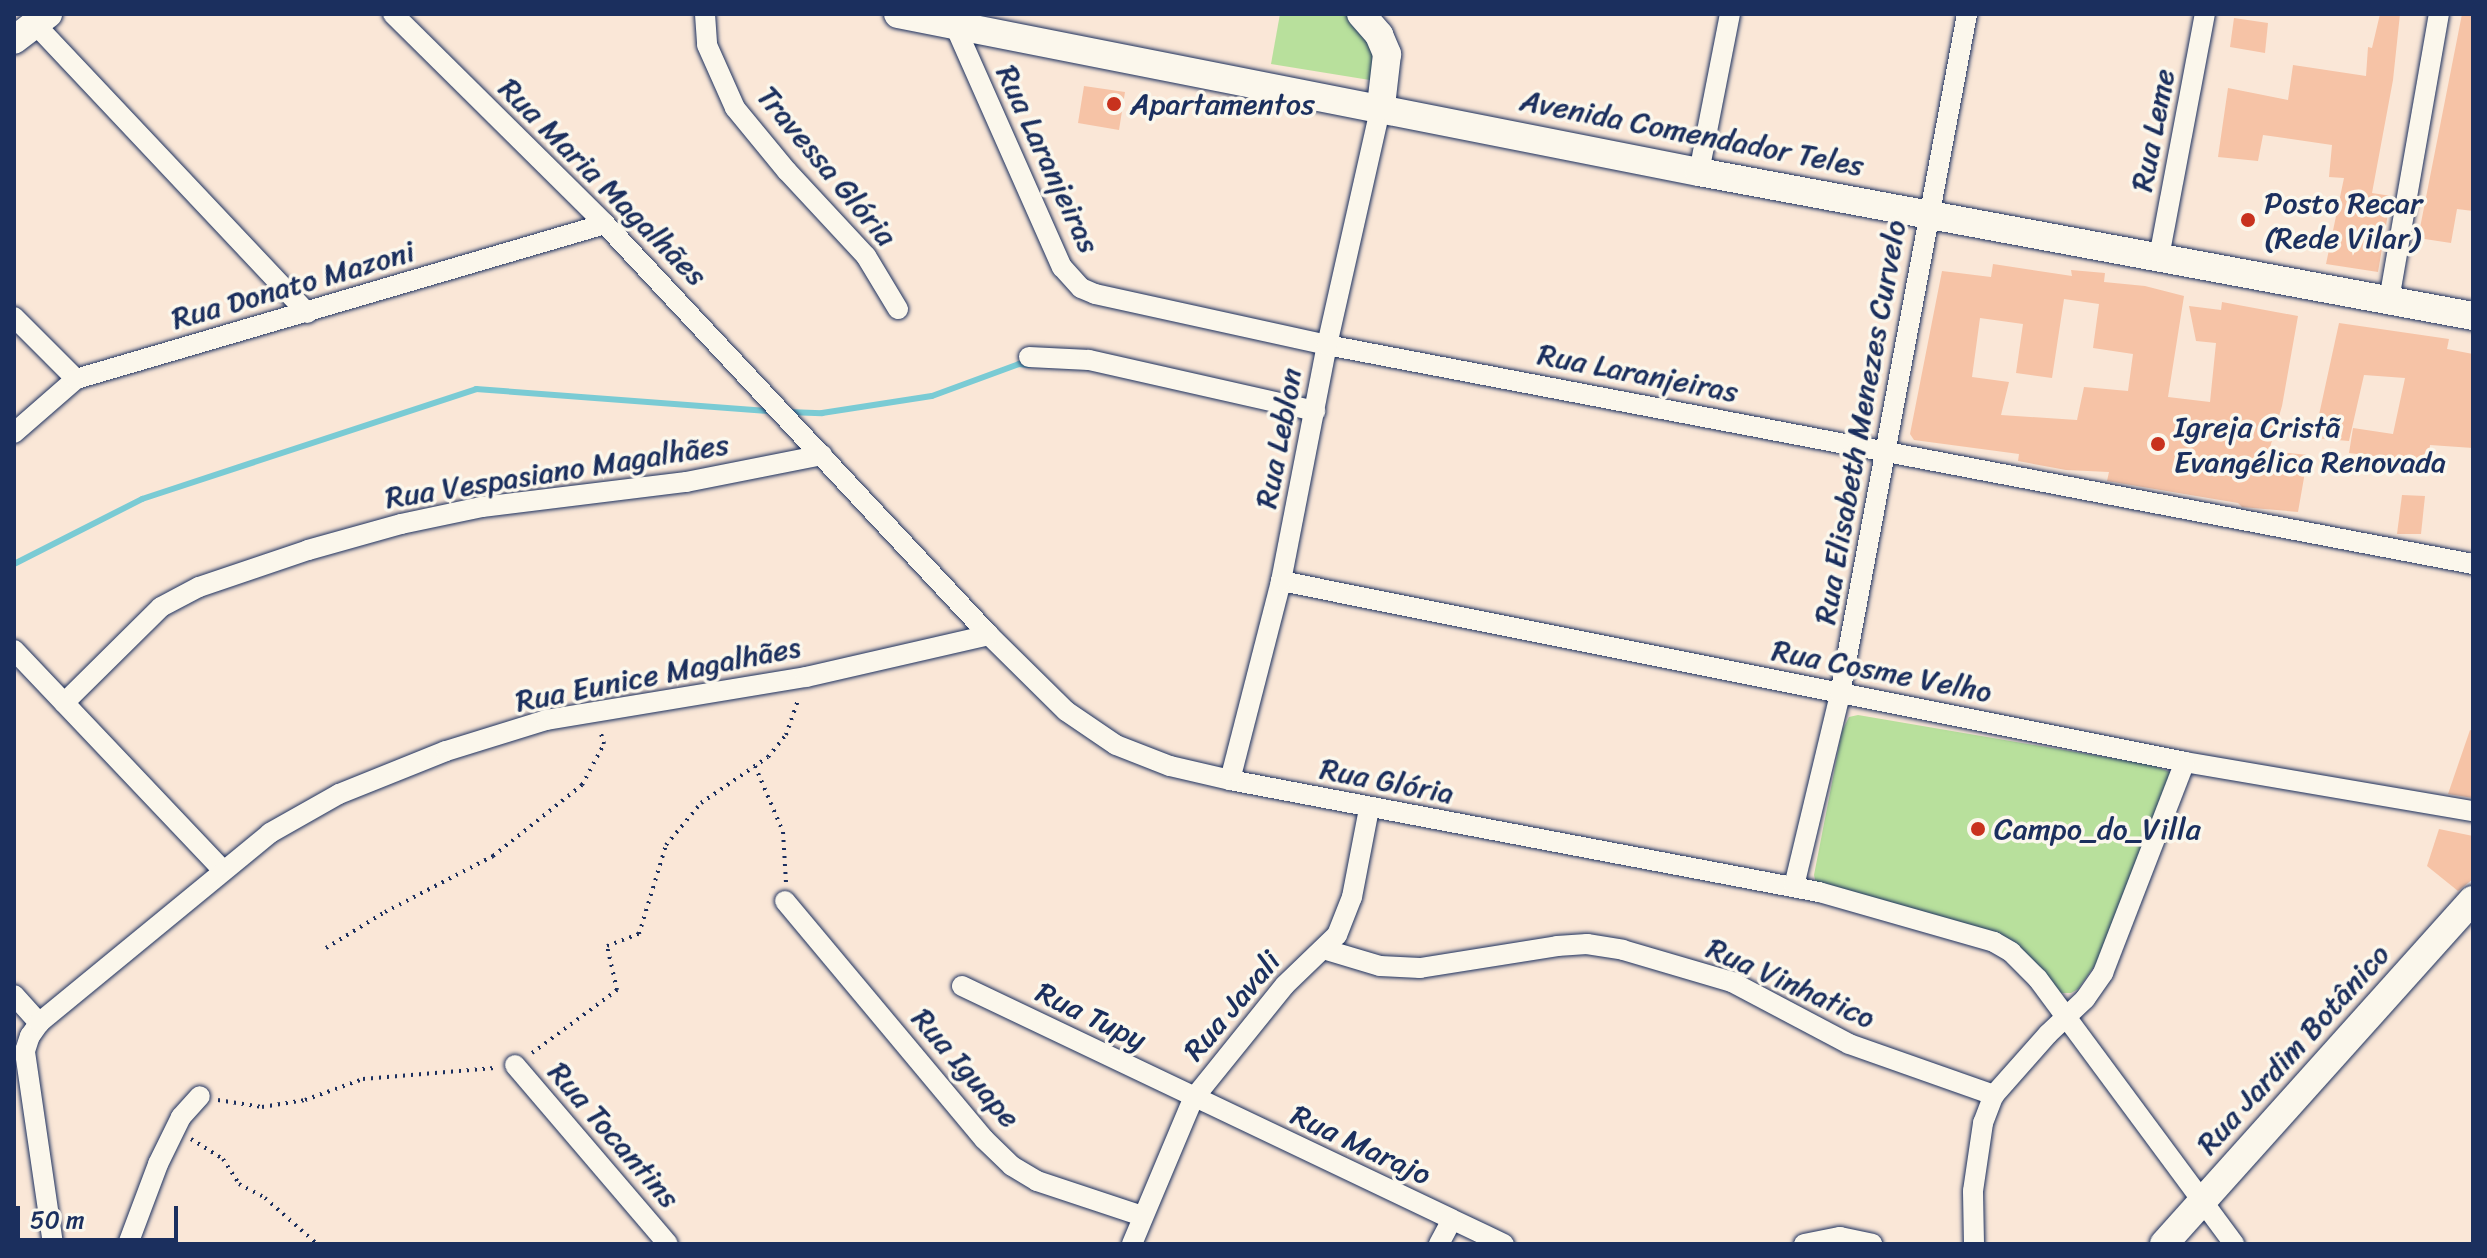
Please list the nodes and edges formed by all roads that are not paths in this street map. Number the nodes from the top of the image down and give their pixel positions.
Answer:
1 (393, 14) edge
2 (705, 14) edge
3 (898, 14) edge
4 (1361, 14) edge
5 (1730, 14) edge
6 (1967, 14) edge
7 (2205, 14) edge
8 (2439, 14) edge
9 (32, 26) edge
10 (955, 26) junction
11 (1381, 106) junction
12 (1699, 172) junction
13 (1929, 213) junction
14 (605, 224) junction
15 (2159, 257) junction
16 (2389, 300) junction
17 (898, 309) dead end
18 (307, 313) junction
19 (2473, 316) edge
20 (14, 317) edge
21 (1327, 345) junction
22 (1029, 357) dead end
23 (76, 379) junction
24 (794, 423) joint
25 (1313, 423) junction
26 (14, 433) edge
27 (1887, 449) junction
28 (822, 455) junction
29 (2473, 564) edge
30 (1281, 581) junction
31 (989, 635) junction
32 (14, 650) edge
33 (1840, 694) junction
34 (64, 703) junction
35 (2185, 762) junction
36 (1230, 780) junction
37 (1369, 809) junction
38 (2473, 811) edge
39 (223, 870) junction
40 (1794, 886) junction
41 (2473, 900) edge
42 (785, 901) road end
43 (1323, 949) junction
44 (962, 986) dead end
45 (14, 995) edge
46 (2066, 1016) junction
47 (39, 1023) junction
48 (515, 1065) road end
49 (1994, 1095) junction
50 (200, 1096) road end
51 (1193, 1099) junction
52 (2202, 1201) junction
53 (1142, 1216) junction
54 (1451, 1221) junction
55 (53, 1244) edge
56 (128, 1244) edge
57 (668, 1244) edge
58 (1132, 1244) edge
59 (1439, 1244) edge
60 (1504, 1244) edge
61 (1804, 1244) edge
62 (1872, 1244) edge
63 (1974, 1244) edge
64 (2164, 1244) edge
65 (2234, 1244) edge

1 - 14 street, Rua Maria Magalhães
2 - 17 street, Travessa Glória
3 - 10 main road, Avenida Comendador Teles
4 - 11 main road
5 - 12 street
6 - 13 street, Rua Elisabeth Menezes Curvelo
7 - 15 street, Rua Leme
8 - 16 street
9 - 18 street
10 - 11 main road, Avenida Comendador Teles
10 - 21 street, Rua Laranjeiras
11 - 12 main road, Avenida Comendador Teles
11 - 21 street, Rua Leblon
12 - 13 main road, Avenida Comendador Teles
13 - 15 main road, Avenida Comendador Teles
13 - 27 street, Rua Elisabeth Menezes Curvelo
14 - 18 street, Rua Donato Mazoni
14 - 24 street, Rua Maria Magalhães
15 - 16 main road, Avenida Comendador Teles
16 - 19 main road, Avenida Comendador Teles
18 - 23 street, Rua Donato Mazoni
20 - 23 street
21 - 25 street, Rua Leblon
21 - 27 street, Rua Laranjeiras
22 - 25 street
23 - 26 street, Rua Donato Mazoni
24 - 28 street, Rua Glória
25 - 30 street, Rua Leblon
27 - 29 street, Rua Laranjeiras
27 - 33 street, Rua Elisabeth Menezes Curvelo
28 - 31 street, Rua Glória
28 - 34 street, Rua Vespasiano Magalhães
30 - 33 street, Rua Cosme Velho
30 - 36 street, Rua Leblon
31 - 36 street, Rua Glória
31 - 39 street, Rua Eunice Magalhães
32 - 34 street
33 - 35 street, Rua Cosme Velho
33 - 40 street, Rua Elisabeth Menezes Curvelo
34 - 39 street
35 - 38 street, Rua Cosme Velho
35 - 46 street
36 - 37 street, Rua Glória
37 - 40 street, Rua Glória
37 - 43 street, Rua Javali
39 - 47 street, Rua Eunice Magalhães
40 - 46 street, Rua Glória
41 - 52 main road, Rua Jardim Botânico
42 - 53 street, Rua Iguape
43 - 49 street, Rua Vinhatico
43 - 51 street, Rua Javali
44 - 51 street, Rua Tupy
45 - 47 street
46 - 49 street
46 - 52 street, Rua Glória
47 - 55 street
48 - 57 street, Rua Tocantins
49 - 63 street
50 - 56 street
51 - 53 street, Rua Javali
51 - 54 street, Rua Marajo
52 - 64 main road, Rua Jardim Botânico
52 - 65 street, Rua Glória
53 - 58 street, Rua Javali
54 - 59 street
54 - 60 street, Rua Marajo
61 - 62 street

